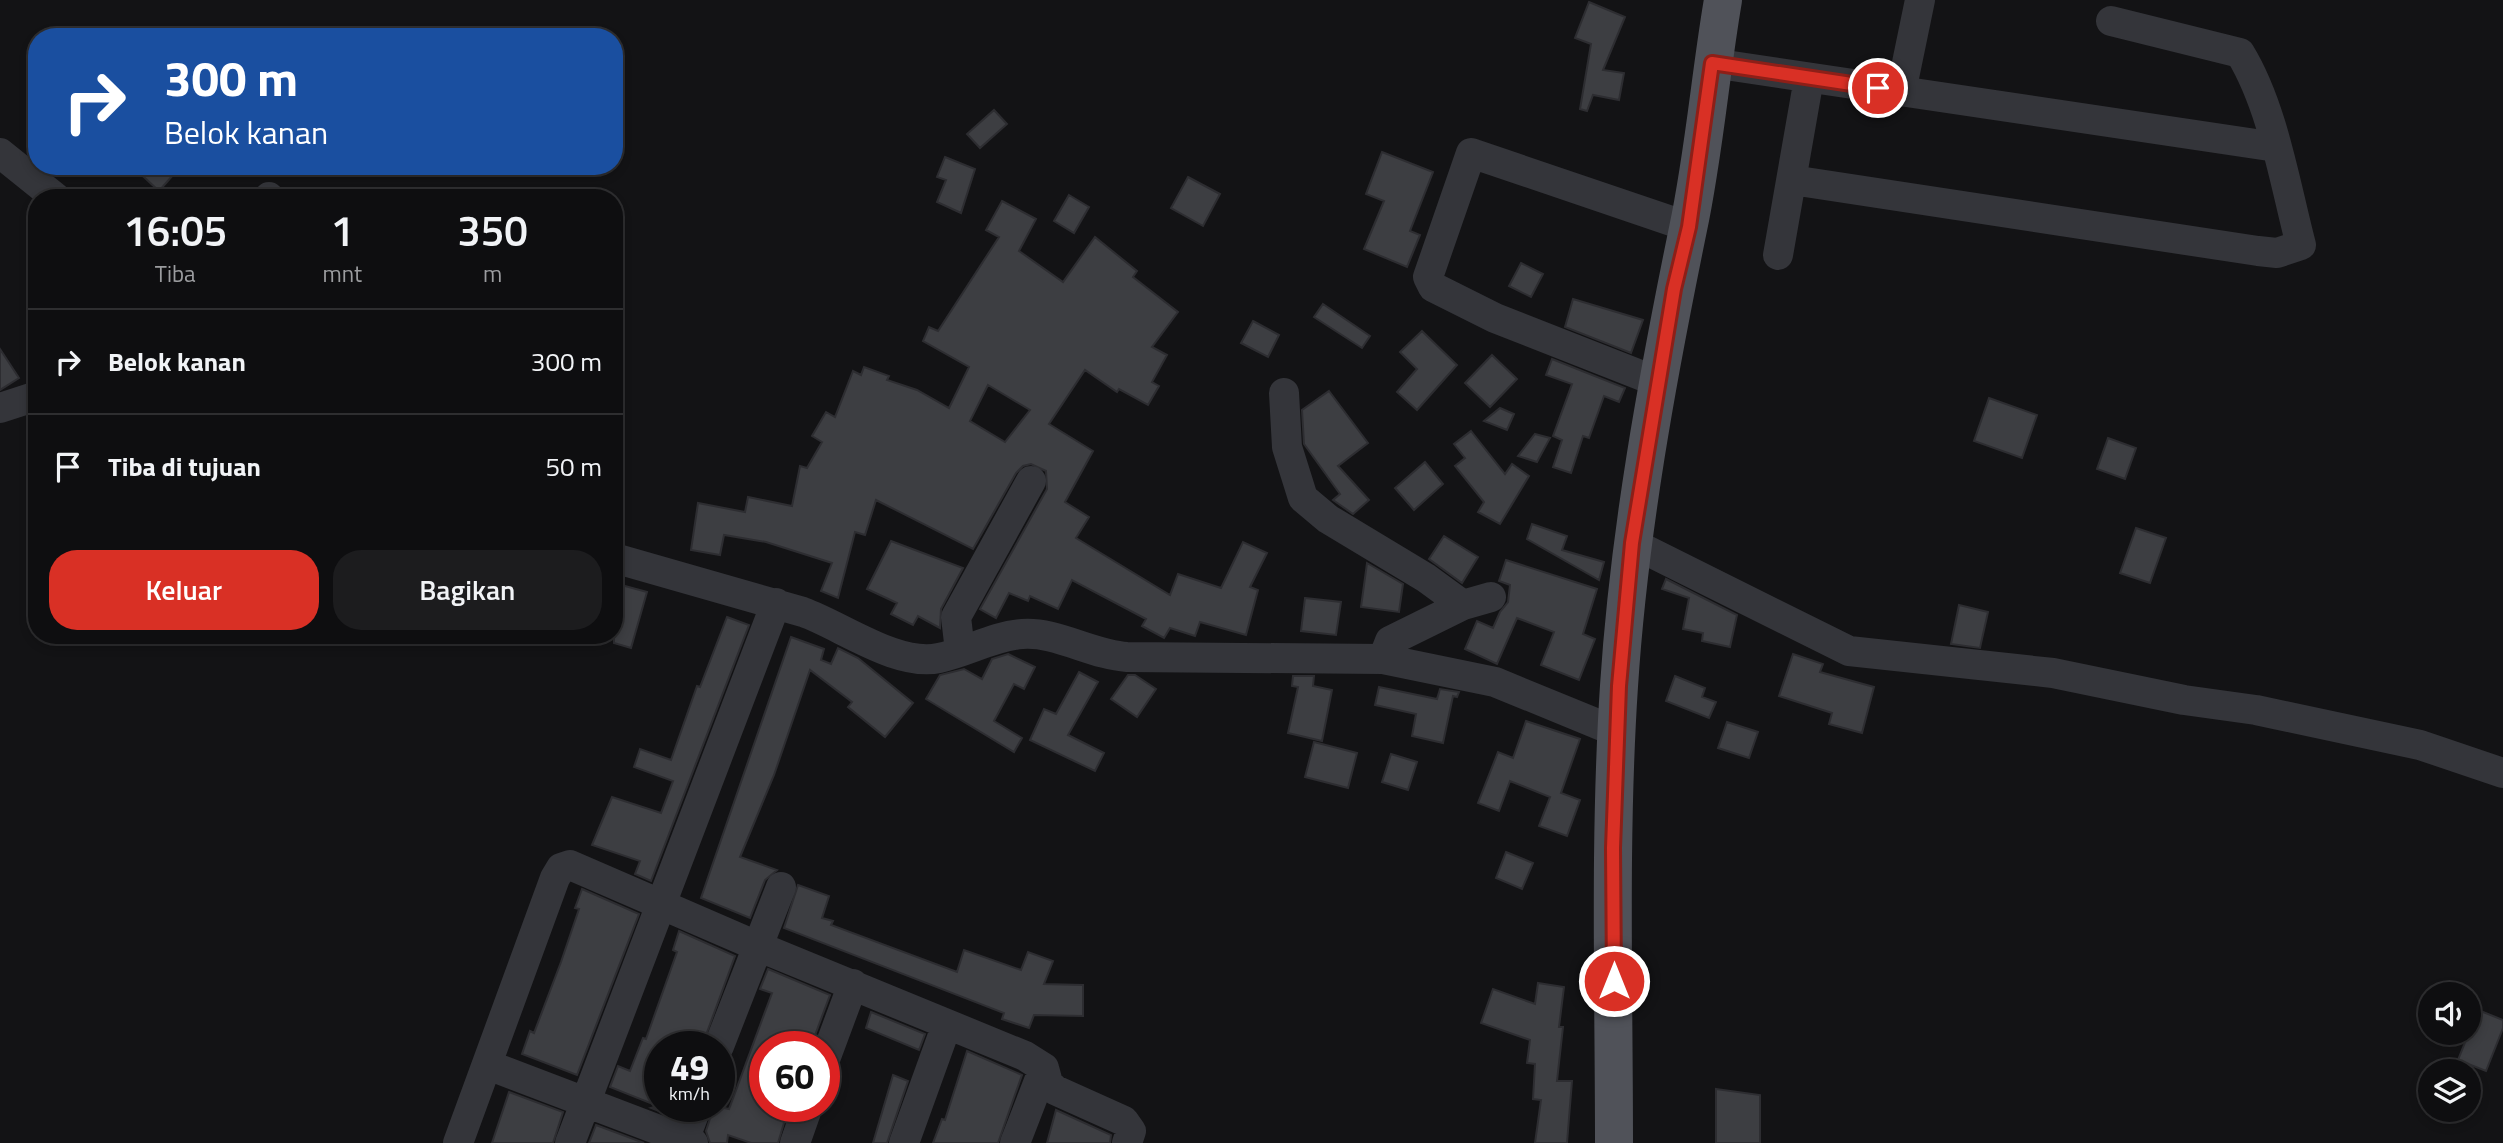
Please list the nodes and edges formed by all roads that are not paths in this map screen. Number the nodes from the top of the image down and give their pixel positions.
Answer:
1 (1723, 0) edge
2 (1920, 0) edge
3 (2111, 21) dead end
4 (1712, 63) junction
5 (1809, 78) junction
6 (1902, 92) junction
7 (2276, 147) junction
8 (0, 153) edge
9 (1791, 180) junction
10 (45, 189) edge
11 (1689, 227) junction
12 (1778, 256) dead end
13 (1658, 382) junction
14 (1284, 393) dead end
15 (28, 399) edge
16 (0, 408) edge
17 (1031, 481) dead end
18 (1632, 543) junction
19 (623, 560) edge
20 (776, 603) junction
21 (960, 651) junction
22 (1383, 659) junction
23 (1617, 732) junction
24 (2503, 774) edge
25 (781, 887) dead end
26 (660, 904) junction
27 (757, 946) junction
28 (853, 984) junction
29 (947, 1024) junction
30 (725, 1031) edge
31 (836, 1031) edge
32 (488, 1065) junction
33 (1044, 1068) junction
34 (586, 1102) junction
35 (693, 1122) edge
36 (802, 1122) edge
37 (687, 1142) edge
38 (458, 1143) edge
39 (570, 1143) edge
40 (794, 1143) edge
41 (904, 1143) edge
42 (1016, 1143) edge
43 (1127, 1143) edge
44 (1614, 1143) edge

1 - 4 main road
2 - 6 street
3 - 7 street
4 - 5 street
4 - 11 main road
5 - 6 street
5 - 9 street
6 - 7 street
7 - 9 street
8 - 10 street
9 - 12 street
11 - 13 main road
11 - 13 street
13 - 18 main road
14 - 22 street
15 - 16 street
17 - 21 street
18 - 23 main road
18 - 24 street
19 - 20 street
20 - 21 street
20 - 26 street
21 - 22 street
22 - 23 street
23 - 44 main road
25 - 27 street
26 - 27 street
26 - 32 street
26 - 34 street
27 - 28 street
27 - 30 street
28 - 29 street
28 - 31 street
29 - 33 street
29 - 41 street
32 - 34 street
32 - 38 street
33 - 42 street
33 - 43 street
34 - 37 street
34 - 39 street
35 - 37 street
36 - 40 street

